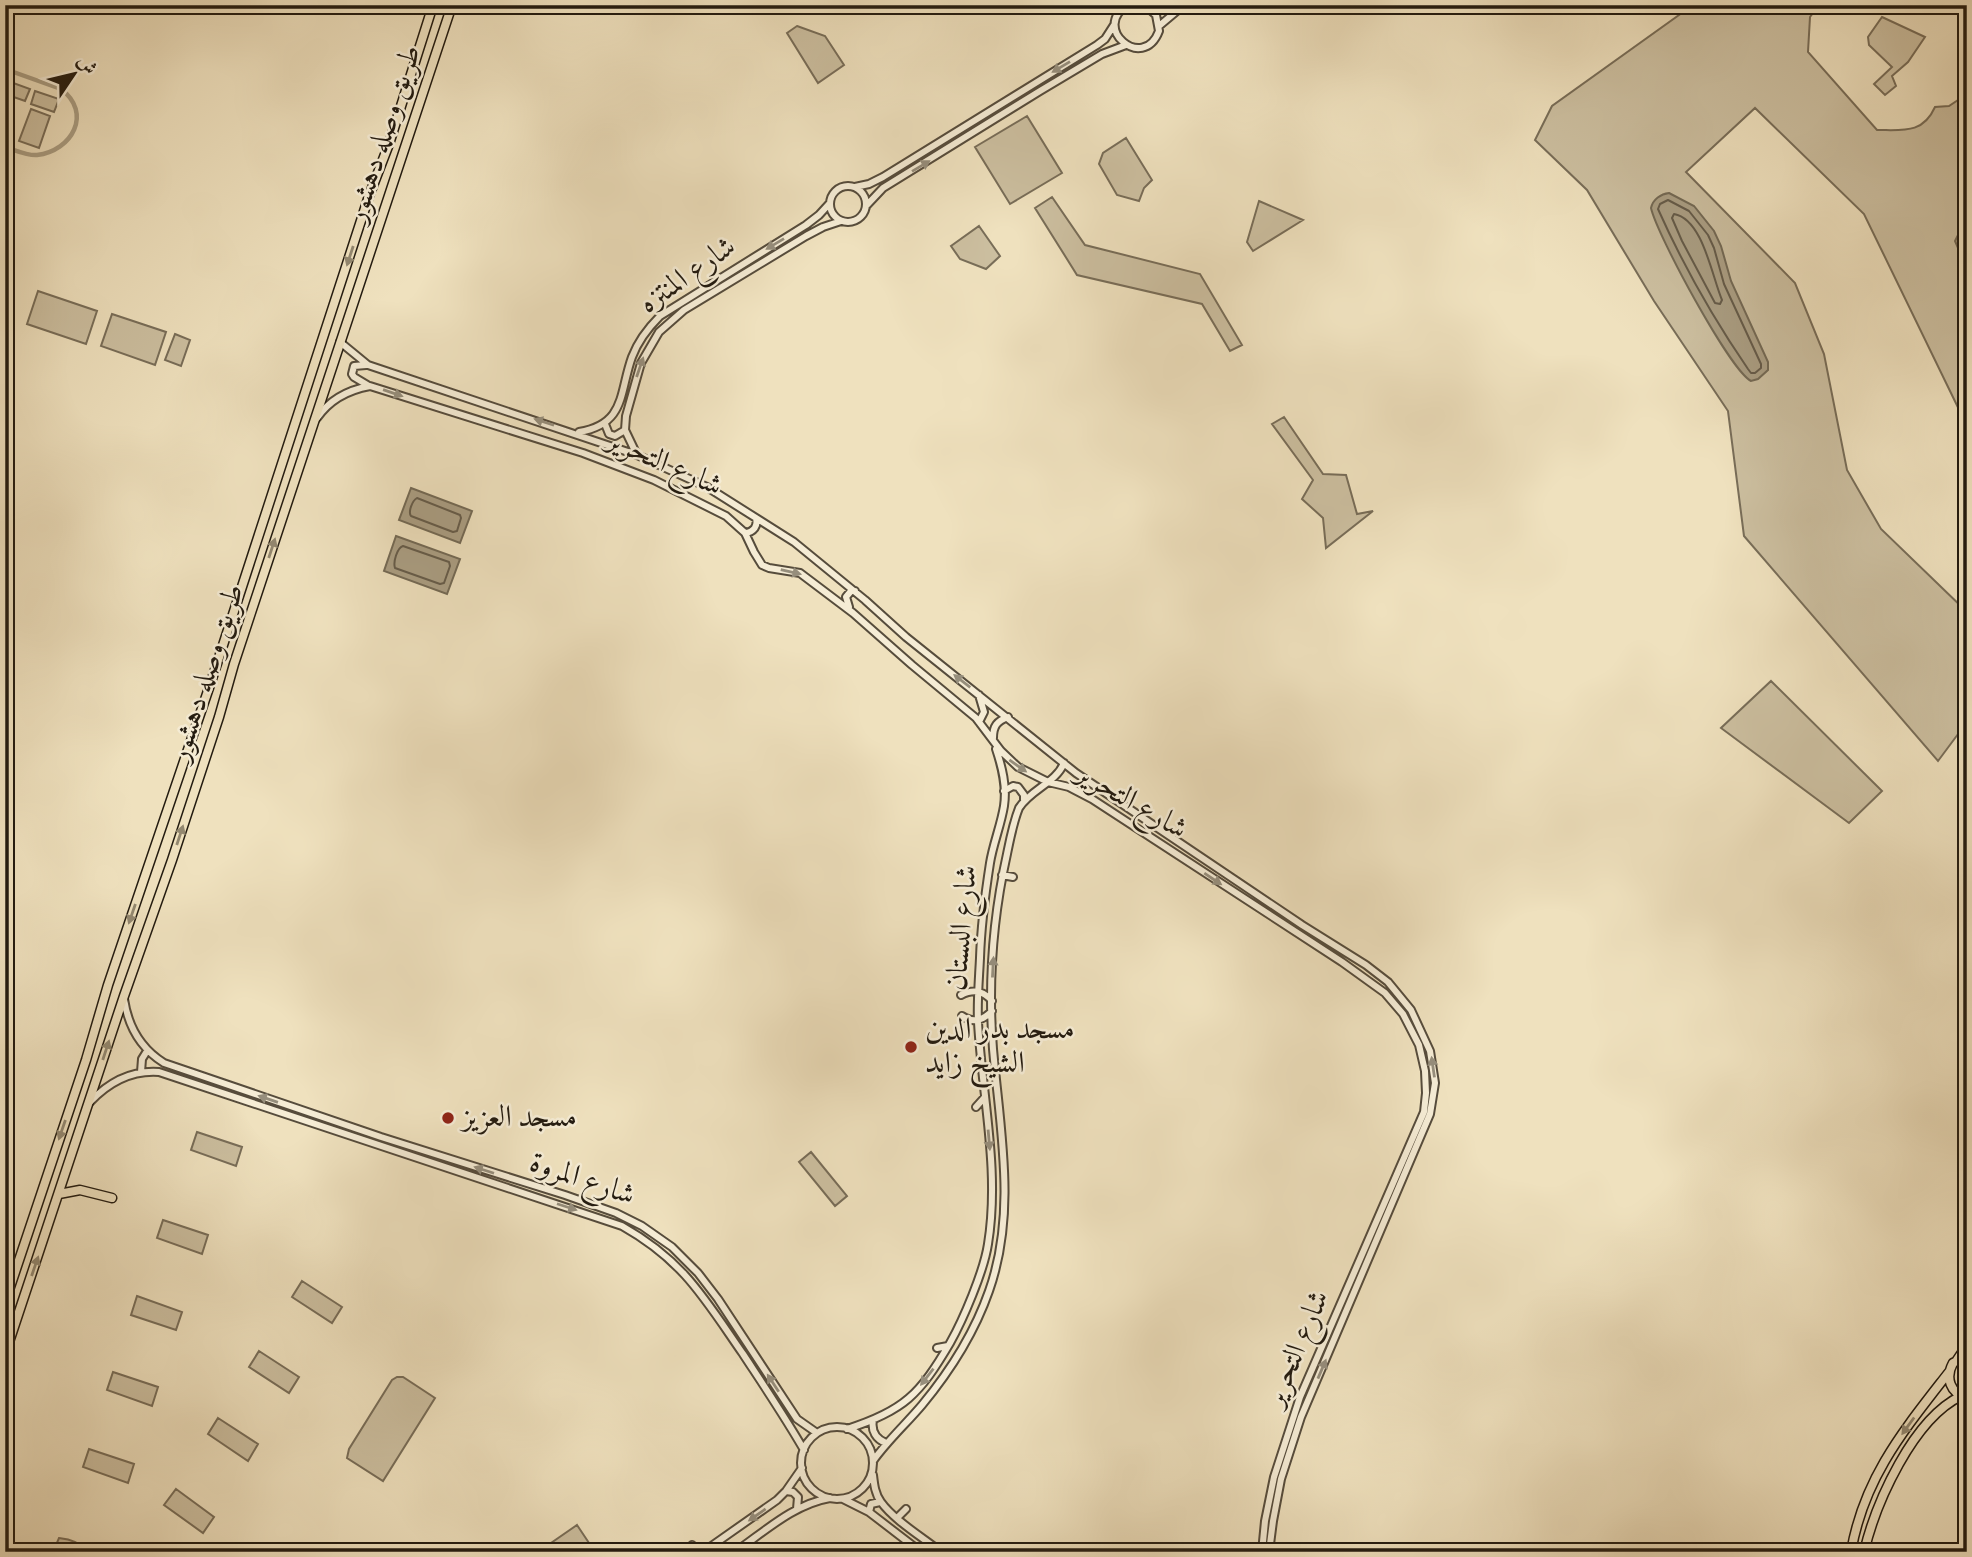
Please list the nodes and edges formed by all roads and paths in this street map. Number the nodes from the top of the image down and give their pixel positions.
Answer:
1 (433, 5) edge
2 (452, 5) edge
3 (1128, 5) edge
4 (1184, 5) edge
5 (1150, 6) edge
6 (428, 21) junction
7 (1114, 25) junction
8 (1159, 26) junction
9 (443, 32) junction
10 (1105, 39) junction
11 (1126, 45) junction
12 (1111, 51) junction
13 (415, 59) junction
14 (433, 61) junction
15 (1035, 83) junction
16 (1040, 91) junction
17 (936, 144) junction
18 (942, 153) junction
19 (855, 187) junction
20 (830, 203) junction
21 (866, 206) junction
22 (841, 221) junction
23 (714, 281) junction
24 (719, 290) junction
25 (340, 342) junction
26 (368, 365) junction
27 (370, 386) junction
28 (617, 395) junction
29 (630, 399) junction
30 (489, 405) junction
31 (514, 413) junction
32 (486, 421) junction
33 (314, 422) junction
34 (605, 424) junction
35 (515, 430) junction
36 (625, 430) junction
37 (575, 432) junction
38 (637, 455) junction
39 (756, 517) junction
40 (745, 533) junction
41 (855, 591) junction
42 (853, 613) junction
43 (912, 665) junction
44 (906, 671) dead end
45 (979, 695) junction
46 (1008, 717) junction
47 (979, 722) junction
48 (993, 739) junction
49 (1064, 763) junction
50 (1076, 773) junction
51 (1048, 782) junction
52 (1069, 787) junction
53 (1004, 791) junction
54 (1024, 800) junction
55 (1002, 875) junction
56 (1013, 877) dead end
57 (1240, 883) junction
58 (1234, 893) junction
59 (979, 991) junction
60 (961, 995) dead end
61 (124, 996) junction
62 (992, 1001) junction
63 (992, 1011) junction
64 (962, 1016) dead end
65 (978, 1021) junction
66 (1422, 1031) junction
67 (1415, 1034) junction
68 (147, 1051) junction
69 (141, 1072) junction
70 (240, 1089) junction
71 (1417, 1092) dead end
72 (1426, 1093) junction
73 (237, 1097) junction
74 (985, 1097) junction
75 (89, 1103) junction
76 (976, 1107) dead end
77 (415, 1148) junction
78 (412, 1157) junction
79 (59, 1194) junction
80 (112, 1198) dead end
81 (1376, 1201) dead end
82 (1384, 1204) junction
83 (626, 1217) junction
84 (1004, 1219) junction
85 (1013, 1220) dead end
86 (622, 1226) junction
87 (988, 1246) junction
88 (1000, 1247) junction
89 (980, 1272) junction
90 (995, 1272) junction
91 (5, 1302) edge
92 (979, 1317) junction
93 (989, 1321) dead end
94 (1320, 1330) dead end
95 (1327, 1333) junction
96 (1967, 1345) edge
97 (948, 1346) junction
98 (937, 1348) dead end
99 (5, 1354) edge
100 (1967, 1356) edge
101 (1957, 1360) junction
102 (1949, 1372) junction
103 (1292, 1394) dead end
104 (1932, 1395) junction
105 (1964, 1397) edge
106 (1300, 1398) junction
107 (1943, 1407) junction
108 (873, 1420) junction
109 (903, 1425) junction
110 (847, 1429) junction
111 (909, 1432) dead end
112 (817, 1433) junction
113 (886, 1443) junction
114 (804, 1450) junction
115 (873, 1461) junction
116 (802, 1468) junction
117 (872, 1471) junction
118 (1278, 1478) junction
119 (786, 1491) junction
120 (831, 1498) junction
121 (841, 1499) junction
122 (880, 1502) junction
123 (906, 1508) dead end
124 (797, 1509) junction
125 (869, 1512) junction
126 (897, 1518) junction
127 (1256, 1520) dead end
128 (1265, 1521) junction
129 (703, 1552) edge
130 (735, 1552) edge
131 (921, 1552) edge
132 (941, 1552) edge
133 (1262, 1552) edge
134 (1269, 1552) edge
135 (1851, 1552) edge
136 (1864, 1552) edge

1 - 6 main road, طريق وصله دهشور
2 - 9 main road, طريق وصله دهشور
3 - 7 street
4 - 8 street
5 - 8 street
6 - 9 main road
6 - 13 main road, طريق وصله دهشور
7 - 10 street
7 - 11 street
8 - 11 street
9 - 14 main road, طريق وصله دهشور
10 - 12 street
10 -> 15 street
11 - 12 street
12 - 16 street
13 - 14 main road
13 -> 91 main road, طريق وصله دهشور
14 - 25 main road, طريق وصله دهشور
15 - 16 street
15 - 17 street
16 - 18 street
17 - 18 street
17 - 19 street
21 -> 18 street
19 - 20 street
19 - 21 street
20 - 22 street
20 -> 23 street, شارع المنتزه
21 - 22 street
22 - 24 street, شارع المنتزه
23 - 24 street
23 - 28 street, شارع المنتزه
29 -> 24 street, شارع المنتزه
25 - 26 street, شارع التحرير
25 - 33 main road, طريق وصله دهشور
26 - 27 street
26 - 30 street, شارع التحرير
27 -> 32 street, شارع التحرير
27 - 33 street
28 - 29 street
28 - 34 street, شارع المنتزه
29 - 36 street, شارع المنتزه
30 - 31 street, شارع التحرير
30 - 32 street
31 - 35 street
37 -> 31 street, شارع التحرير
32 - 35 street, شارع التحرير
61 -> 33 main road, طريق وصله دهشور
34 - 36 street
34 - 37 street
35 - 40 street, شارع التحرير
36 - 38 street
37 - 38 street, شارع التحرير
38 - 39 street, شارع التحرير
39 - 40 street
39 - 41 street, شارع التحرير
40 -> 42 street, شارع التحرير
41 - 42 street
45 -> 41 street, شارع التحرير
42 - 43 street, شارع التحرير
43 - 44 street
43 - 47 street, شارع التحرير
45 - 46 street, شارع التحرير
45 - 47 street
46 - 48 street
46 - 49 street, شارع التحرير
47 - 48 street, شارع التحرير
48 -> 51 street, شارع التحرير
48 - 53 street, شارع البستان
49 - 50 street, شارع التحرير
49 - 51 street
50 - 52 street
50 - 57 street, شارع التحرير
51 - 52 street, شارع التحرير
51 - 54 street
52 -> 58 street, شارع التحرير
53 - 54 street
53 - 59 street, شارع البستان
54 - 55 street, شارع البستان
55 - 56 street
62 -> 55 street, شارع البستان
57 - 58 street
57 - 66 street, شارع التحرير
58 - 67 street, شارع التحرير
59 - 60 street
59 - 62 street
59 - 65 street, شارع البستان
61 - 68 street
75 -> 61 main road, طريق وصله دهشور
62 - 63 street, شارع البستان
63 - 65 street
63 - 84 street, شارع البستان
64 - 65 street
65 - 74 street, شارع البستان
66 - 67 street
118 -> 66 street, شارع التحرير
67 - 72 street, شارع التحرير
68 - 69 street
68 - 70 street, شارع المروة
69 - 73 street, شارع المروة
69 - 75 street
70 - 73 street
77 -> 70 street, شارع المروة
71 - 72 street
72 - 82 street, شارع التحرير
73 - 78 street, شارع المروة
74 - 76 street
74 -> 87 street, شارع البستان
75 - 79 main road, طريق وصله دهشور
77 - 78 street
83 -> 77 street, شارع المروة
78 -> 86 street, شارع المروة
79 - 80 main road
99 -> 79 main road, طريق وصله دهشور
81 - 82 street
82 - 95 street, شارع التحرير
83 - 86 street
112 -> 83 street, شارع المروة
84 - 85 street
84 - 88 street, شارع البستان
86 - 114 street, شارع المروة
87 - 88 street
87 - 89 street, شارع البستان
88 - 90 street, شارع البستان
89 - 90 street
89 - 97 street, شارع البستان
90 - 92 street, شارع البستان
92 - 93 street
92 - 109 street, شارع البستان
94 - 95 street
95 - 106 street, شارع التحرير
96 - 101 main road
97 - 98 street
97 -> 108 street, شارع البستان
100 - 101 main road
101 - 102 main road
102 - 104 main road
102 - 105 main road
103 - 106 street
104 - 107 main road
104 -> 135 main road
105 - 107 main road
106 - 118 street, شارع التحرير
107 - 136 main road
108 - 110 street, شارع البستان
108 - 113 street
109 - 111 street
109 - 113 street, شارع البستان
110 - 112 street
110 - 115 street
112 - 114 street
113 - 115 street, شارع البستان
114 - 116 street
115 - 117 street
116 - 119 street
116 - 120 street
117 - 121 street
117 - 122 street
118 - 128 street, شارع التحرير
118 - 134 street, شارع التحرير
119 - 124 street
119 -> 129 street
120 - 121 street
120 - 124 street
121 - 125 street
122 - 125 street
122 - 126 street
123 - 126 street
124 - 130 street
125 - 131 street
126 - 132 street
127 - 128 street
128 - 133 street, شارع التحرير

